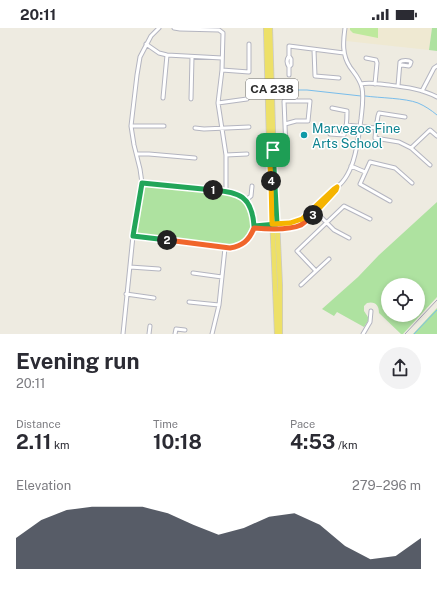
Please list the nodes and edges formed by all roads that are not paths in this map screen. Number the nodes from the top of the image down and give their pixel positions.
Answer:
1 (159, 28) edge
2 (174, 28) edge
3 (266, 28) edge
4 (270, 28) edge
5 (345, 28) edge
6 (146, 44) junction
7 (249, 44) dead end
8 (314, 50) junction
9 (344, 53) junction
10 (167, 55) junction
11 (192, 57) junction
12 (222, 58) junction
13 (366, 58) dead end
14 (400, 66) dead end
15 (437, 66) edge
16 (222, 70) junction
17 (289, 75) dead end
18 (339, 78) dead end
19 (361, 84) junction
20 (374, 84) junction
21 (398, 86) junction
22 (422, 91) junction
23 (437, 97) edge
24 (163, 98) dead end
25 (191, 99) dead end
26 (247, 99) dead end
27 (218, 103) junction
28 (332, 108) dead end
29 (405, 117) dead end
30 (285, 124) junction
31 (346, 125) junction
32 (131, 126) junction
33 (164, 126) dead end
34 (360, 126) junction
35 (249, 127) dead end
36 (195, 128) dead end
37 (376, 128) junction
38 (221, 129) junction
39 (330, 134) dead end
40 (437, 136) edge
41 (411, 148) junction
42 (271, 150) junction
43 (137, 154) junction
44 (247, 154) dead end
45 (226, 155) junction
46 (195, 158) dead end
47 (430, 165) dead end
48 (351, 166) junction
49 (365, 172) junction
50 (142, 183) junction
51 (412, 183) dead end
52 (252, 186) dead end
53 (226, 191) junction
54 (246, 200) junction
55 (390, 201) dead end
56 (314, 211) junction
57 (370, 219) dead end
58 (326, 223) junction
59 (275, 226) junction
60 (254, 227) junction
61 (133, 236) junction
62 (349, 238) dead end
63 (225, 248) junction
64 (329, 258) dead end
65 (130, 267) junction
66 (159, 269) dead end
67 (316, 271) junction
68 (193, 273) dead end
69 (222, 277) junction
70 (301, 286) dead end
71 (126, 294) junction
72 (154, 298) dead end
73 (189, 302) dead end
74 (218, 306) junction
75 (371, 311) dead end
76 (150, 326) dead end
77 (185, 330) dead end
78 (123, 334) edge
79 (149, 334) edge
80 (175, 334) edge
81 (212, 334) edge
82 (277, 334) edge
83 (280, 334) edge
84 (363, 334) edge

1 - 6 street
2 - 12 street
3 - 42 main road, CA 238
4 - 42 main road, CA 238
5 - 9 street
6 - 10 street
6 - 32 street
7 - 16 street
8 - 9 street
8 - 17 street
8 - 18 street
9 - 19 street
10 - 11 street
10 - 24 street
11 - 12 street
11 - 25 street
12 - 16 street
13 - 20 street
14 - 21 street
15 - 22 street
16 - 27 street
19 - 20 street
19 - 34 street
20 - 21 street
21 - 22 street
22 - 23 street
26 - 27 street
27 - 38 street
28 - 31 street
29 - 37 street
30 - 30 street
30 - 42 street
31 - 34 street
31 - 39 street
32 - 33 street
32 - 43 street
34 - 37 street
34 - 48 street
35 - 38 street
36 - 38 street
37 - 41 street
38 - 45 street
40 - 41 street
41 - 47 street
42 - 59 main road, CA 238
43 - 46 street
43 - 50 street
44 - 45 street
45 - 53 street
48 - 49 street
48 - 56 street
49 - 51 street
49 - 55 street
50 - 53 street
50 - 61 street
52 - 54 street
53 - 54 street
54 - 60 street
56 - 58 street
56 - 59 street
57 - 58 street
58 - 62 street
58 - 67 street
59 - 60 street
59 - 82 main road, CA 238
59 - 83 main road, CA 238
60 - 63 street
61 - 63 street
61 - 65 street
63 - 69 street
64 - 67 street
65 - 66 street
65 - 71 street
67 - 70 street
68 - 69 street
69 - 74 street
71 - 72 street
71 - 78 street
73 - 74 street
74 - 81 street
75 - 84 street
76 - 79 street
77 - 80 street

